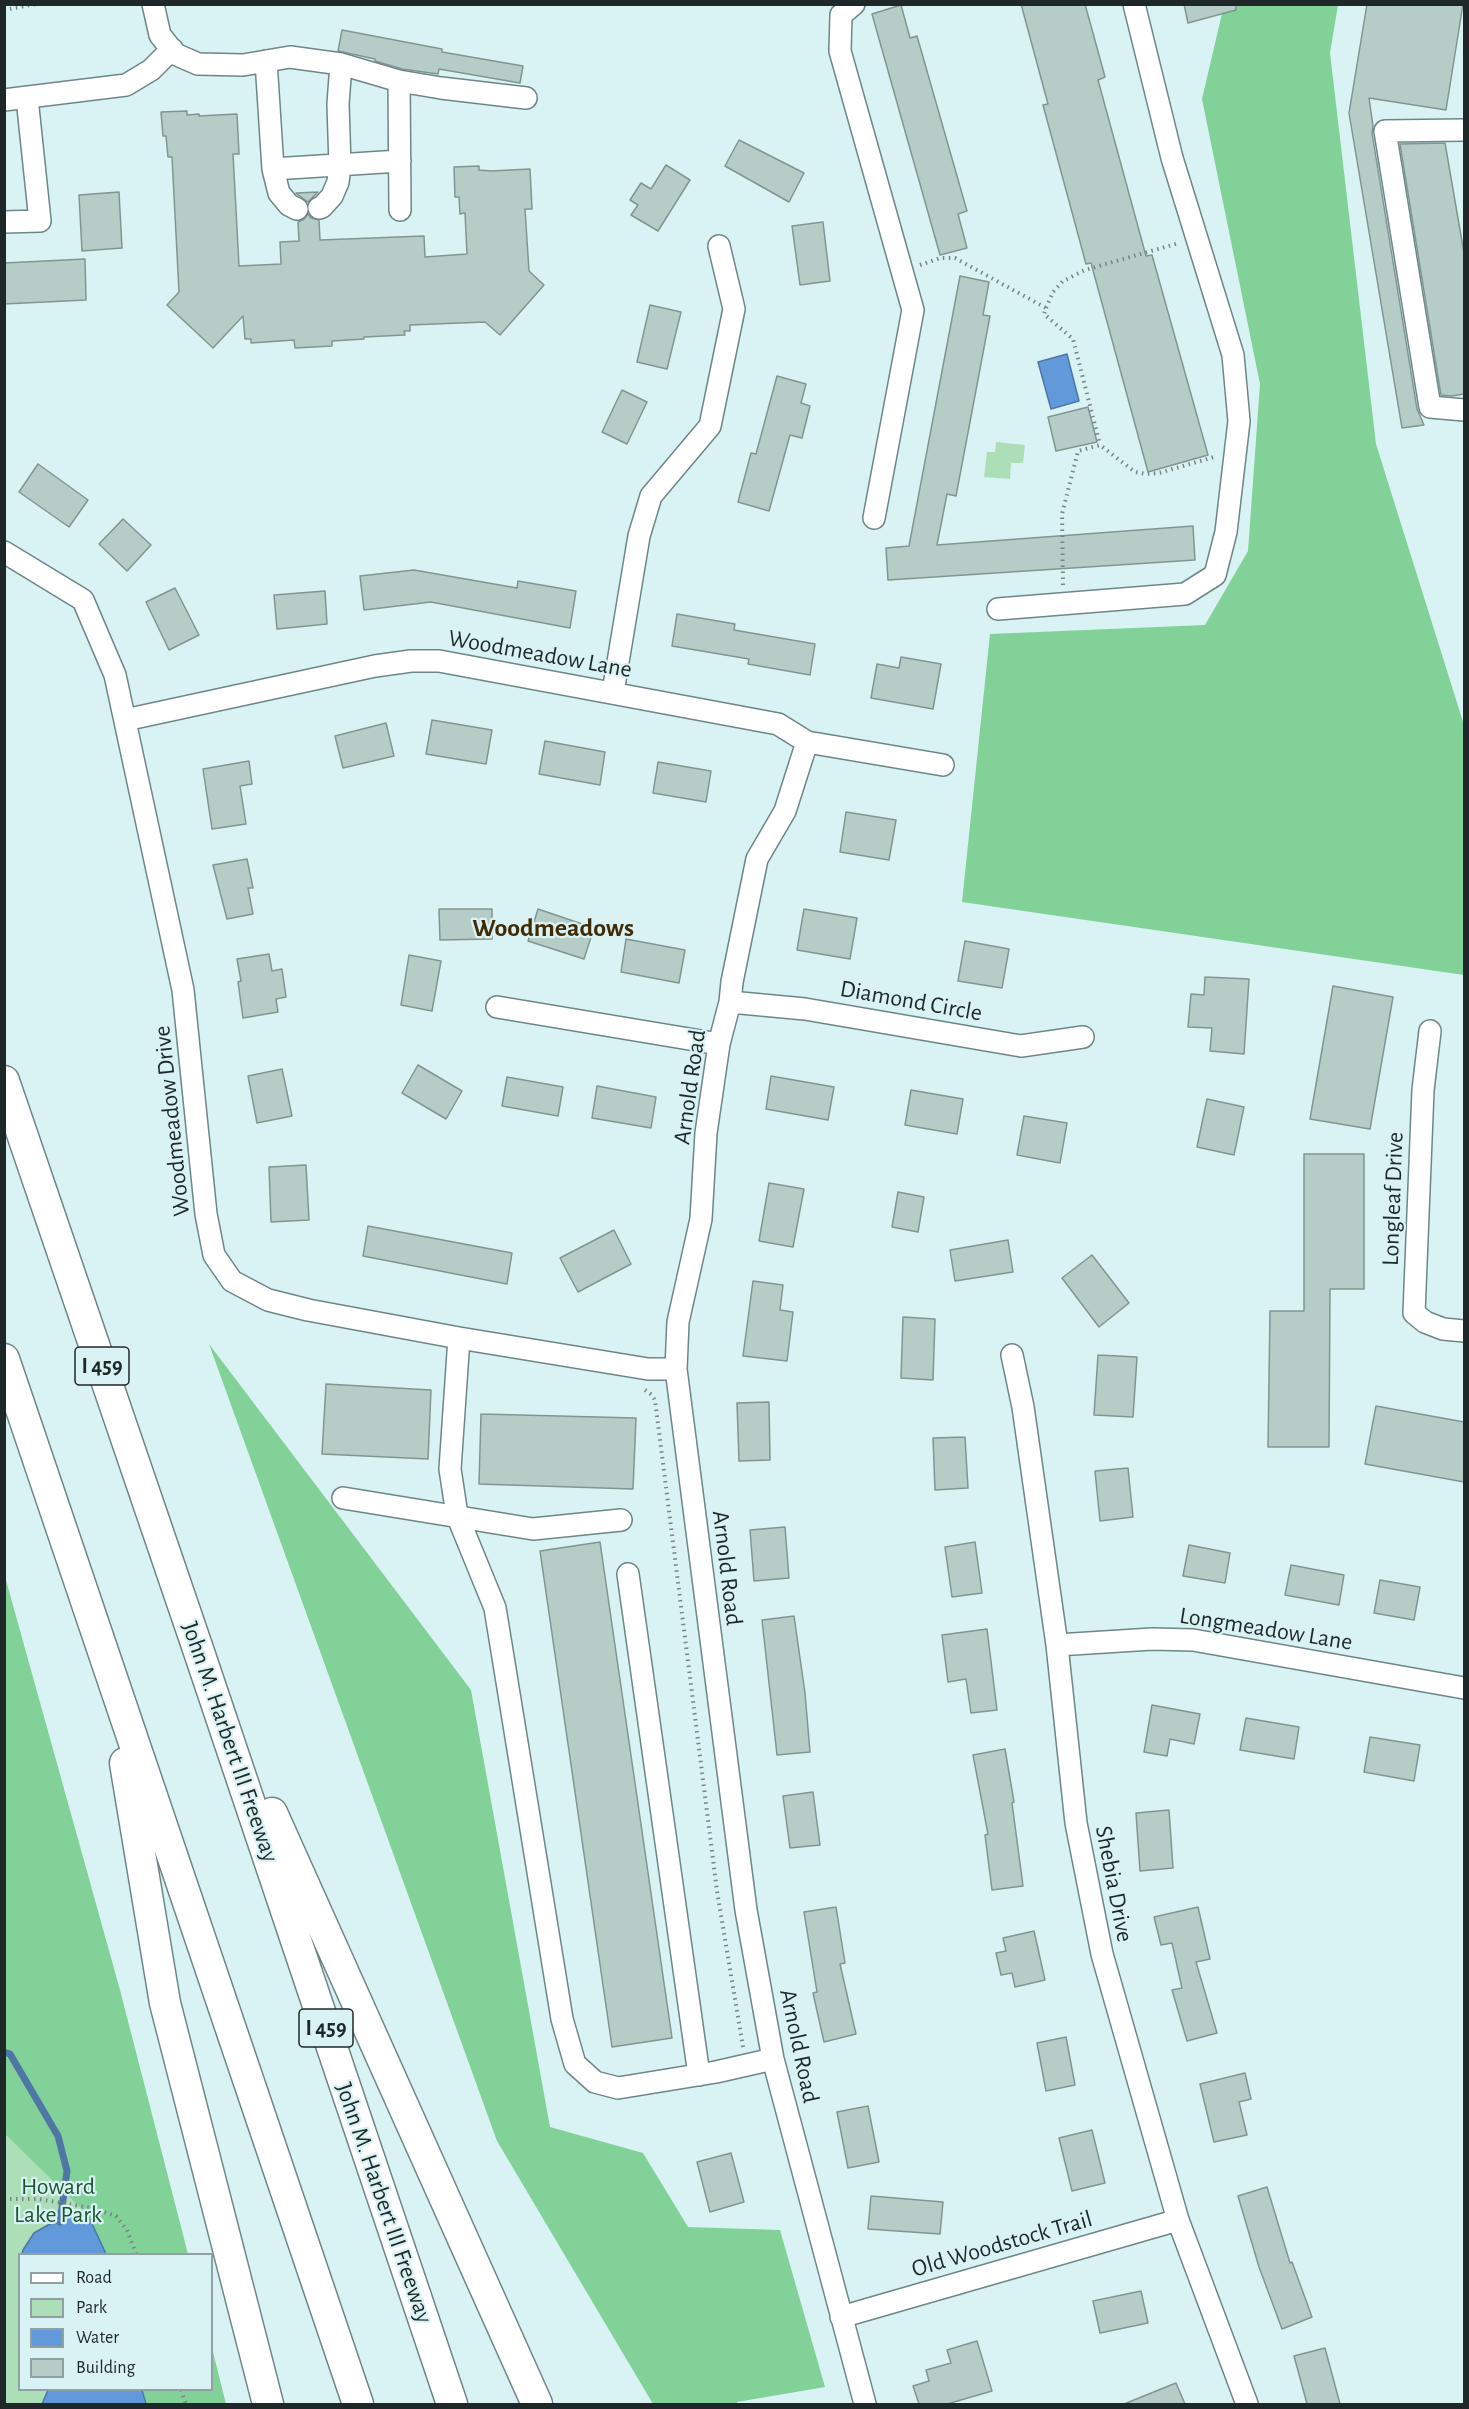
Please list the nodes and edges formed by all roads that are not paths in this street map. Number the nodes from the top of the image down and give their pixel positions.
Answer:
1 (153, 4) edge
2 (854, 4) edge
3 (1134, 4) edge
4 (172, 49) junction
5 (266, 61) junction
6 (341, 64) junction
7 (399, 81) junction
8 (27, 98) junction
9 (526, 98) dead end
10 (4, 100) edge
11 (1464, 130) edge
12 (400, 161) junction
13 (340, 166) junction
14 (273, 169) junction
15 (297, 208) dead end
16 (319, 208) dead end
17 (400, 210) dead end
18 (4, 222) edge
19 (719, 246) dead end
20 (1464, 410) edge
21 (874, 518) dead end
22 (4, 552) edge
23 (998, 609) dead end
24 (613, 692) junction
25 (125, 720) junction
26 (807, 742) junction
27 (943, 765) dead end
28 (730, 1002) junction
29 (496, 1006) dead end
30 (1430, 1031) dead end
31 (1083, 1038) dead end
32 (719, 1044) junction
33 (4, 1081) edge
34 (1464, 1330) edge
35 (459, 1338) junction
36 (1012, 1355) dead end
37 (4, 1359) edge
38 (676, 1368) junction
39 (344, 1498) dead end
40 (457, 1515) junction
41 (621, 1520) dead end
42 (628, 1574) dead end
43 (1058, 1645) junction
44 (199, 1652) junction
45 (112, 1680) junction
46 (1464, 1689) edge
47 (773, 2060) junction
48 (699, 2075) junction
49 (1178, 2220) junction
50 (841, 2317) junction
51 (268, 2404) edge
52 (358, 2404) edge
53 (452, 2404) edge
54 (537, 2404) edge
55 (865, 2404) edge
56 (1247, 2404) edge

1 - 4 street
2 - 21 street
3 - 23 street
4 - 5 street
4 - 8 street
5 - 6 street
5 - 14 street
6 - 7 street
6 - 13 street
7 - 9 street
7 - 12 street
8 - 10 street
8 - 18 street
11 - 20 street
12 - 13 street
12 - 17 street
13 - 14 street
13 - 16 street
14 - 15 street
19 - 24 street
22 - 25 street, Woodmeadow Drive
24 - 25 street, Woodmeadow Lane
24 - 26 street, Woodmeadow Lane
25 - 35 street, Woodmeadow Drive
26 - 27 street, Woodmeadow Lane
26 - 28 street, Arnold Road
28 - 31 street, Diamond Circle
28 - 32 street, Arnold Road
29 - 32 street
30 - 34 street, Longleaf Drive
32 - 38 street, Arnold Road
33 - 44 highway, John M. Harbert III Freeway / I 459
35 - 38 street, Woodmeadow Drive
35 - 40 street
36 - 43 street, Shebia Drive
37 - 45 highway
38 - 47 street, Arnold Road
39 - 40 street
40 - 41 street
40 - 48 street
42 - 48 street
43 - 46 street, Longmeadow Lane
43 - 49 street, Shebia Drive
44 - 53 highway, John M. Harbert III Freeway / I 459
44 - 54 highway
45 - 51 highway
45 - 52 highway
47 - 48 street
47 - 50 street, Arnold Road
49 - 50 street, Old Woodstock Trail
49 - 56 street, Shebia Drive
50 - 55 street, Arnold Road

